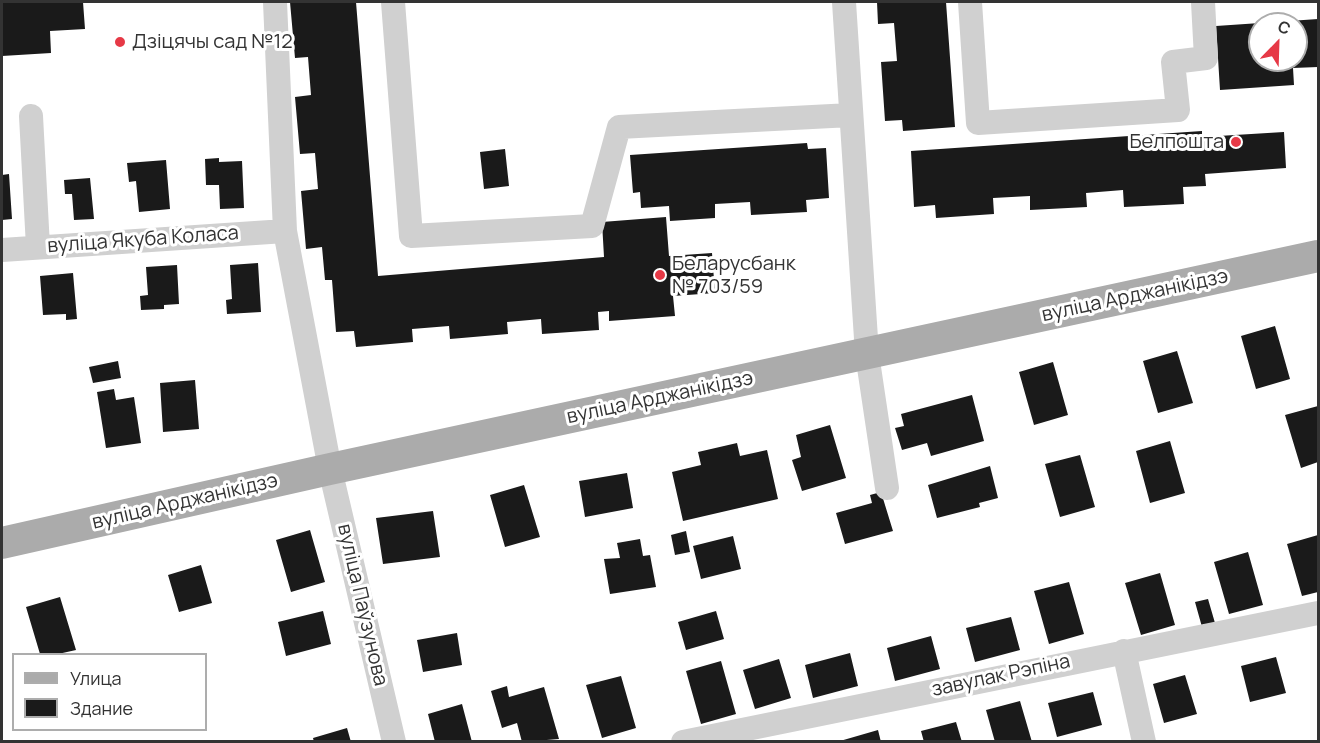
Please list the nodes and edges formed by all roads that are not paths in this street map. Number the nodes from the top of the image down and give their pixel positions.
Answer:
1 (275, 2) edge
2 (393, 2) edge
3 (844, 2) edge
4 (970, 2) edge
5 (1203, 2) edge
6 (851, 115) junction
7 (32, 116) dead end
8 (285, 231) junction
9 (38, 248) junction
10 (2, 250) edge
11 (1318, 256) edge
12 (867, 354) junction
13 (330, 469) junction
14 (887, 488) dead end
15 (2, 543) edge
16 (1318, 613) edge
17 (1124, 651) junction
18 (394, 741) edge
19 (683, 741) edge
20 (1144, 741) edge

1 - 8 street, вуліца Паўзунова
2 - 6 street
3 - 6 street
4 - 5 street
6 - 12 street
7 - 9 street
8 - 9 street, вуліца Якуба Коласа
8 - 13 street, вуліца Паўзунова
9 - 10 street, вуліца Якуба Коласа
11 - 12 main road, вуліца Арджанікідзэ
12 - 13 main road, вуліца Арджанікідзэ
12 - 14 street
13 - 15 main road, вуліца Арджанікідзэ
13 - 18 street, вуліца Паўзунова
16 - 17 street, завулак Рэпіна
17 - 19 street, завулак Рэпіна
17 - 20 street

